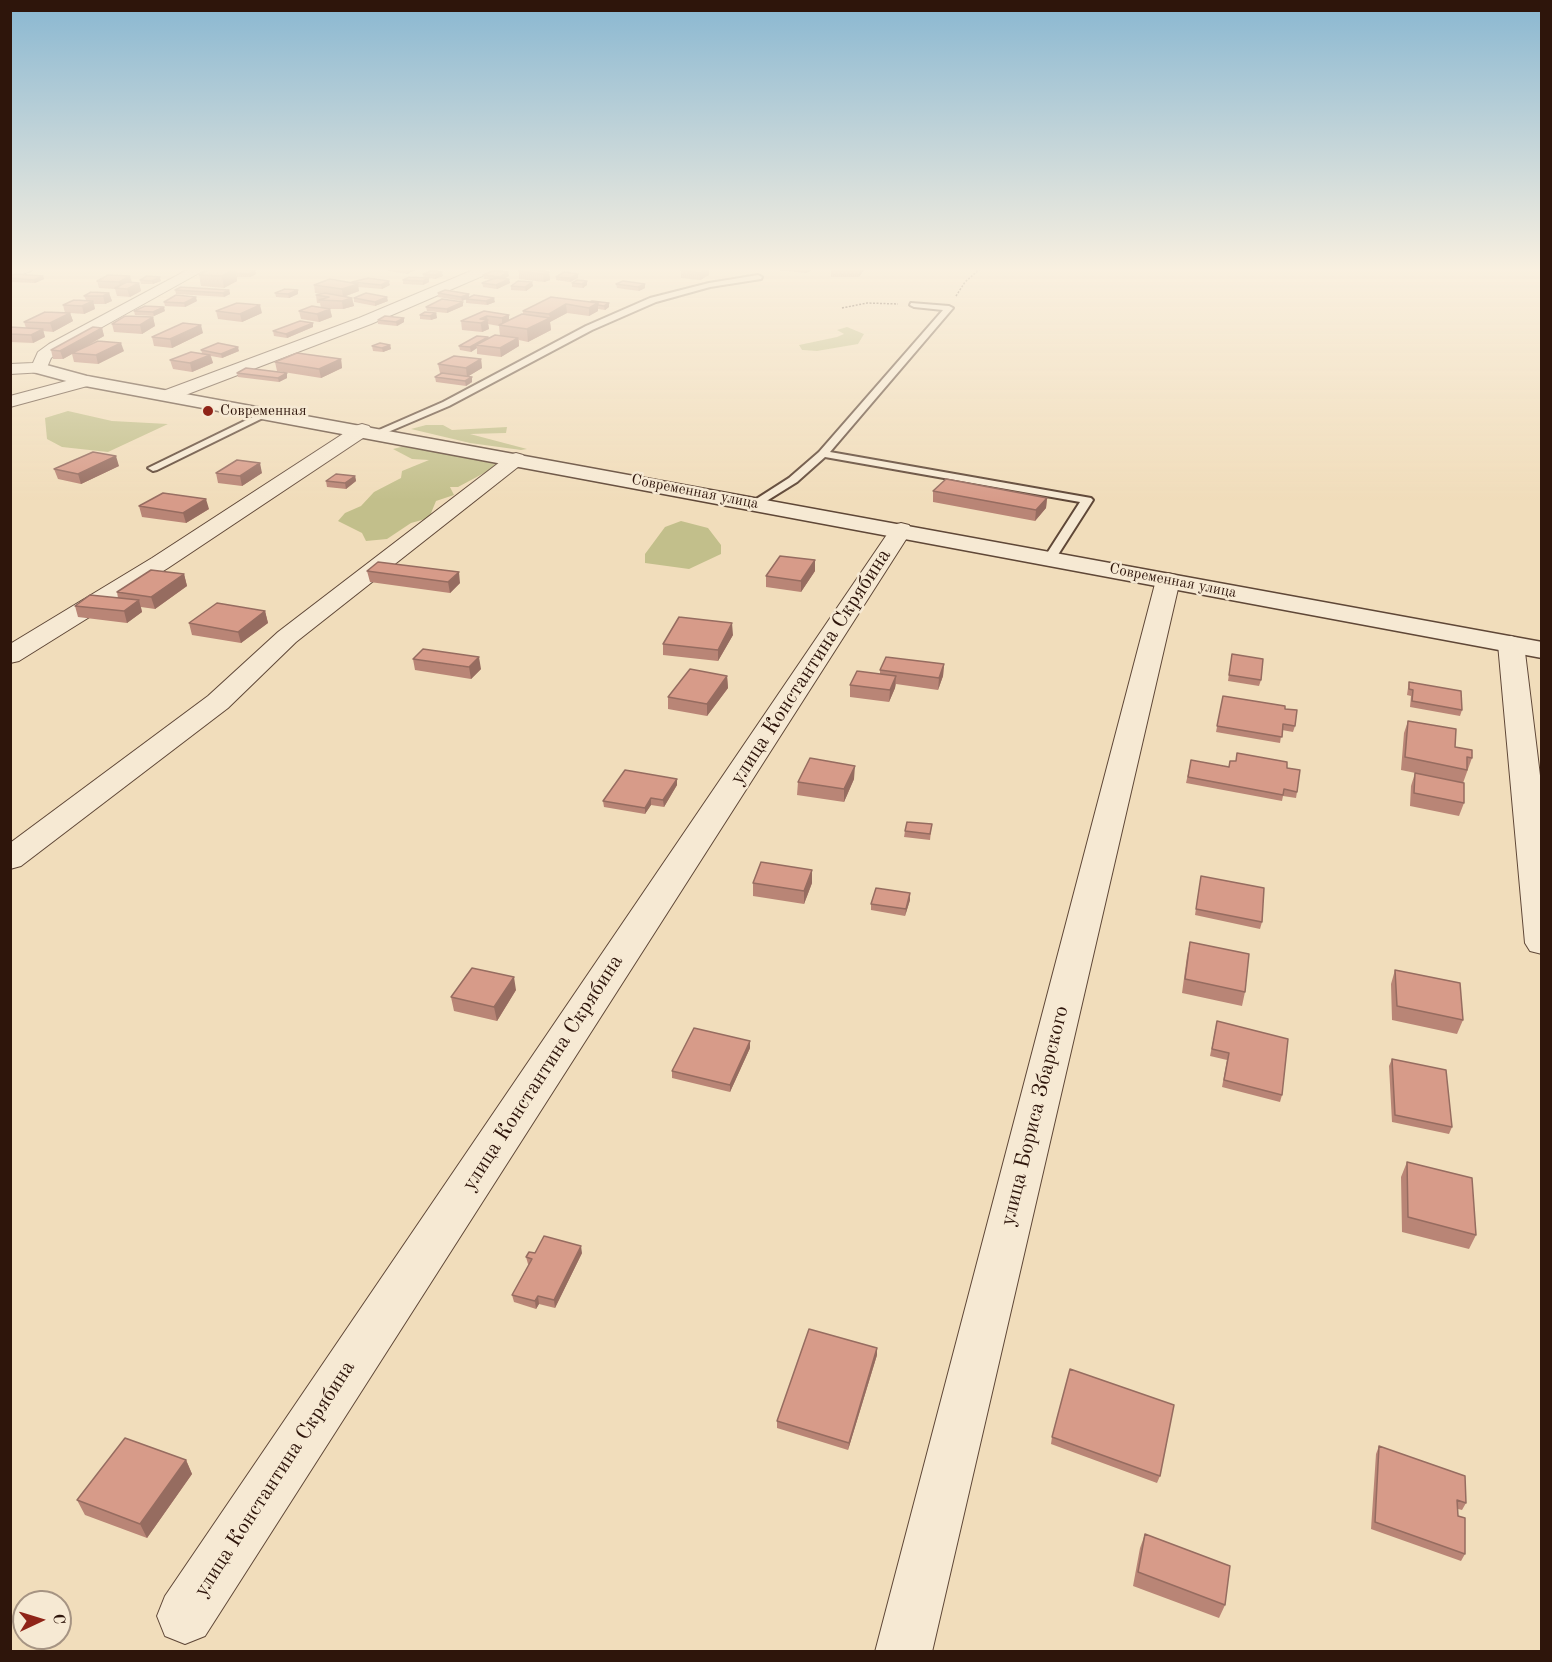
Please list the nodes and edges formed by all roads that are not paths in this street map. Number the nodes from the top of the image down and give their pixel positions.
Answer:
1 (58, 346) edge
2 (300, 346) edge
3 (556, 346) edge
4 (917, 346) edge
5 (39, 368) junction
6 (10, 369) edge
7 (85, 381) junction
8 (169, 395) junction
9 (10, 402) edge
10 (268, 413) junction
11 (370, 432) junction
12 (823, 454) junction
13 (516, 459) junction
14 (153, 468) dead end
15 (756, 503) junction
16 (901, 530) junction
17 (1050, 558) junction
18 (1168, 580) junction
19 (1510, 645) junction
20 (1542, 650) edge
21 (10, 654) edge
22 (10, 859) edge
23 (1542, 943) edge
24 (185, 1616) dead end
25 (903, 1652) edge

1 - 5 street
2 - 8 street
3 - 11 lane
4 - 12 lane
5 - 6 street
5 - 7 street, Современная улица
7 - 8 street, Современная улица
7 - 9 street
8 - 10 street, Современная улица
10 - 11 street, Современная улица
10 - 14 lane
11 - 13 street, Современная улица
11 - 21 street
12 - 15 lane
12 - 17 lane
13 - 15 street, Современная улица
13 - 22 street
15 - 16 street, Современная улица
16 - 17 street, Современная улица
16 - 24 street, улица Константина Скрябина
17 - 18 street, Современная улица
18 - 19 street, Современная улица
18 - 25 street, улица Бориса Збарского
19 - 20 street, Современная улица
19 - 23 street

